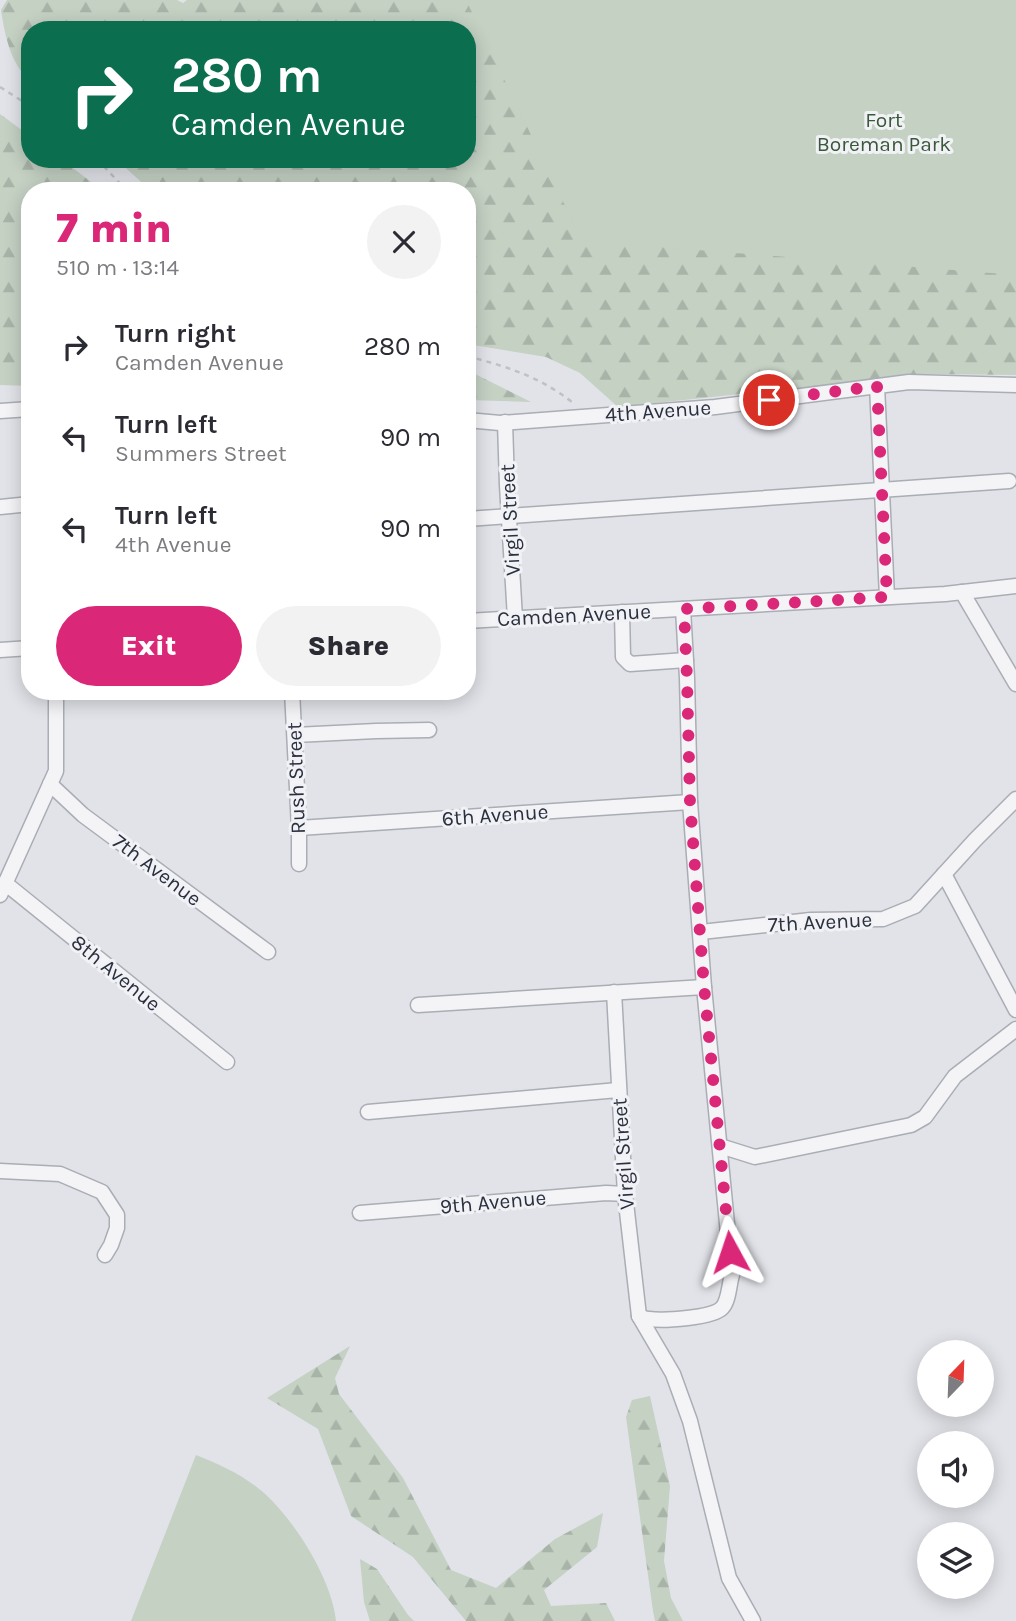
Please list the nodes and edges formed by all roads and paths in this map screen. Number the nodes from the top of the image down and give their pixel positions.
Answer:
1 (0, 87) edge
2 (21, 100) edge
3 (105, 168) edge
4 (119, 182) edge
5 (476, 359) edge
6 (1016, 385) edge
7 (877, 386) junction
8 (21, 409) edge
9 (0, 411) edge
10 (587, 416) junction
11 (476, 420) edge
12 (505, 422) junction
13 (1009, 481) dead end
14 (882, 490) junction
15 (21, 505) edge
16 (0, 507) edge
17 (509, 517) junction
18 (476, 519) edge
19 (1016, 586) edge
20 (962, 592) junction
21 (887, 597) junction
22 (684, 609) junction
23 (622, 612) junction
24 (515, 618) junction
25 (476, 620) edge
26 (21, 648) edge
27 (0, 650) edge
28 (686, 660) junction
29 (1016, 684) edge
30 (56, 700) edge
31 (293, 700) edge
32 (429, 730) dead end
33 (295, 735) junction
34 (50, 784) junction
35 (1016, 799) edge
36 (690, 802) junction
37 (299, 828) junction
38 (299, 864) dead end
39 (944, 874) junction
40 (3, 889) edge
41 (701, 932) junction
42 (268, 952) dead end
43 (704, 986) junction
44 (614, 992) junction
45 (418, 1005) dead end
46 (1016, 1010) edge
47 (1016, 1029) edge
48 (227, 1062) dead end
49 (618, 1090) junction
50 (368, 1112) dead end
51 (720, 1146) junction
52 (0, 1171) edge
53 (625, 1194) junction
54 (360, 1213) dead end
55 (105, 1255) dead end
56 (639, 1316) junction
57 (752, 1621) edge

1 - 2 path
3 - 4 path
5 - 10 path
6 - 7 street, 4th Avenue
7 - 10 street, 4th Avenue
7 - 14 street
8 - 9 street
10 - 12 street, 4th Avenue
11 - 12 street, 4th Avenue
12 - 17 street, Virgil Street
13 - 14 street
14 - 17 street
14 - 21 street
15 - 16 street
17 - 18 street
17 - 24 street, Virgil Street
19 - 20 street, Camden Avenue
20 - 21 street, Camden Avenue
20 - 29 street
21 - 22 street, Camden Avenue
22 - 23 street, Camden Avenue
22 - 28 street
23 - 24 street, Camden Avenue
23 - 28 street
24 - 25 street, Camden Avenue
26 - 27 street
28 - 36 street
30 - 34 street
31 - 33 street, Rush Street
32 - 33 street
33 - 37 street, Rush Street
34 - 40 street
34 - 42 street, 7th Avenue
35 - 39 street, 7th Avenue
36 - 37 street, 6th Avenue
36 - 41 street
37 - 38 street, Rush Street
39 - 41 street, 7th Avenue
39 - 46 street
40 - 48 street, 8th Avenue
41 - 43 street
43 - 44 street
43 - 51 street
44 - 45 street
44 - 49 street, Virgil Street
47 - 51 street
49 - 50 street
49 - 53 street, Virgil Street
51 - 56 street
52 - 55 street
53 - 54 street, 9th Avenue
53 - 56 street, Virgil Street
56 - 57 street

